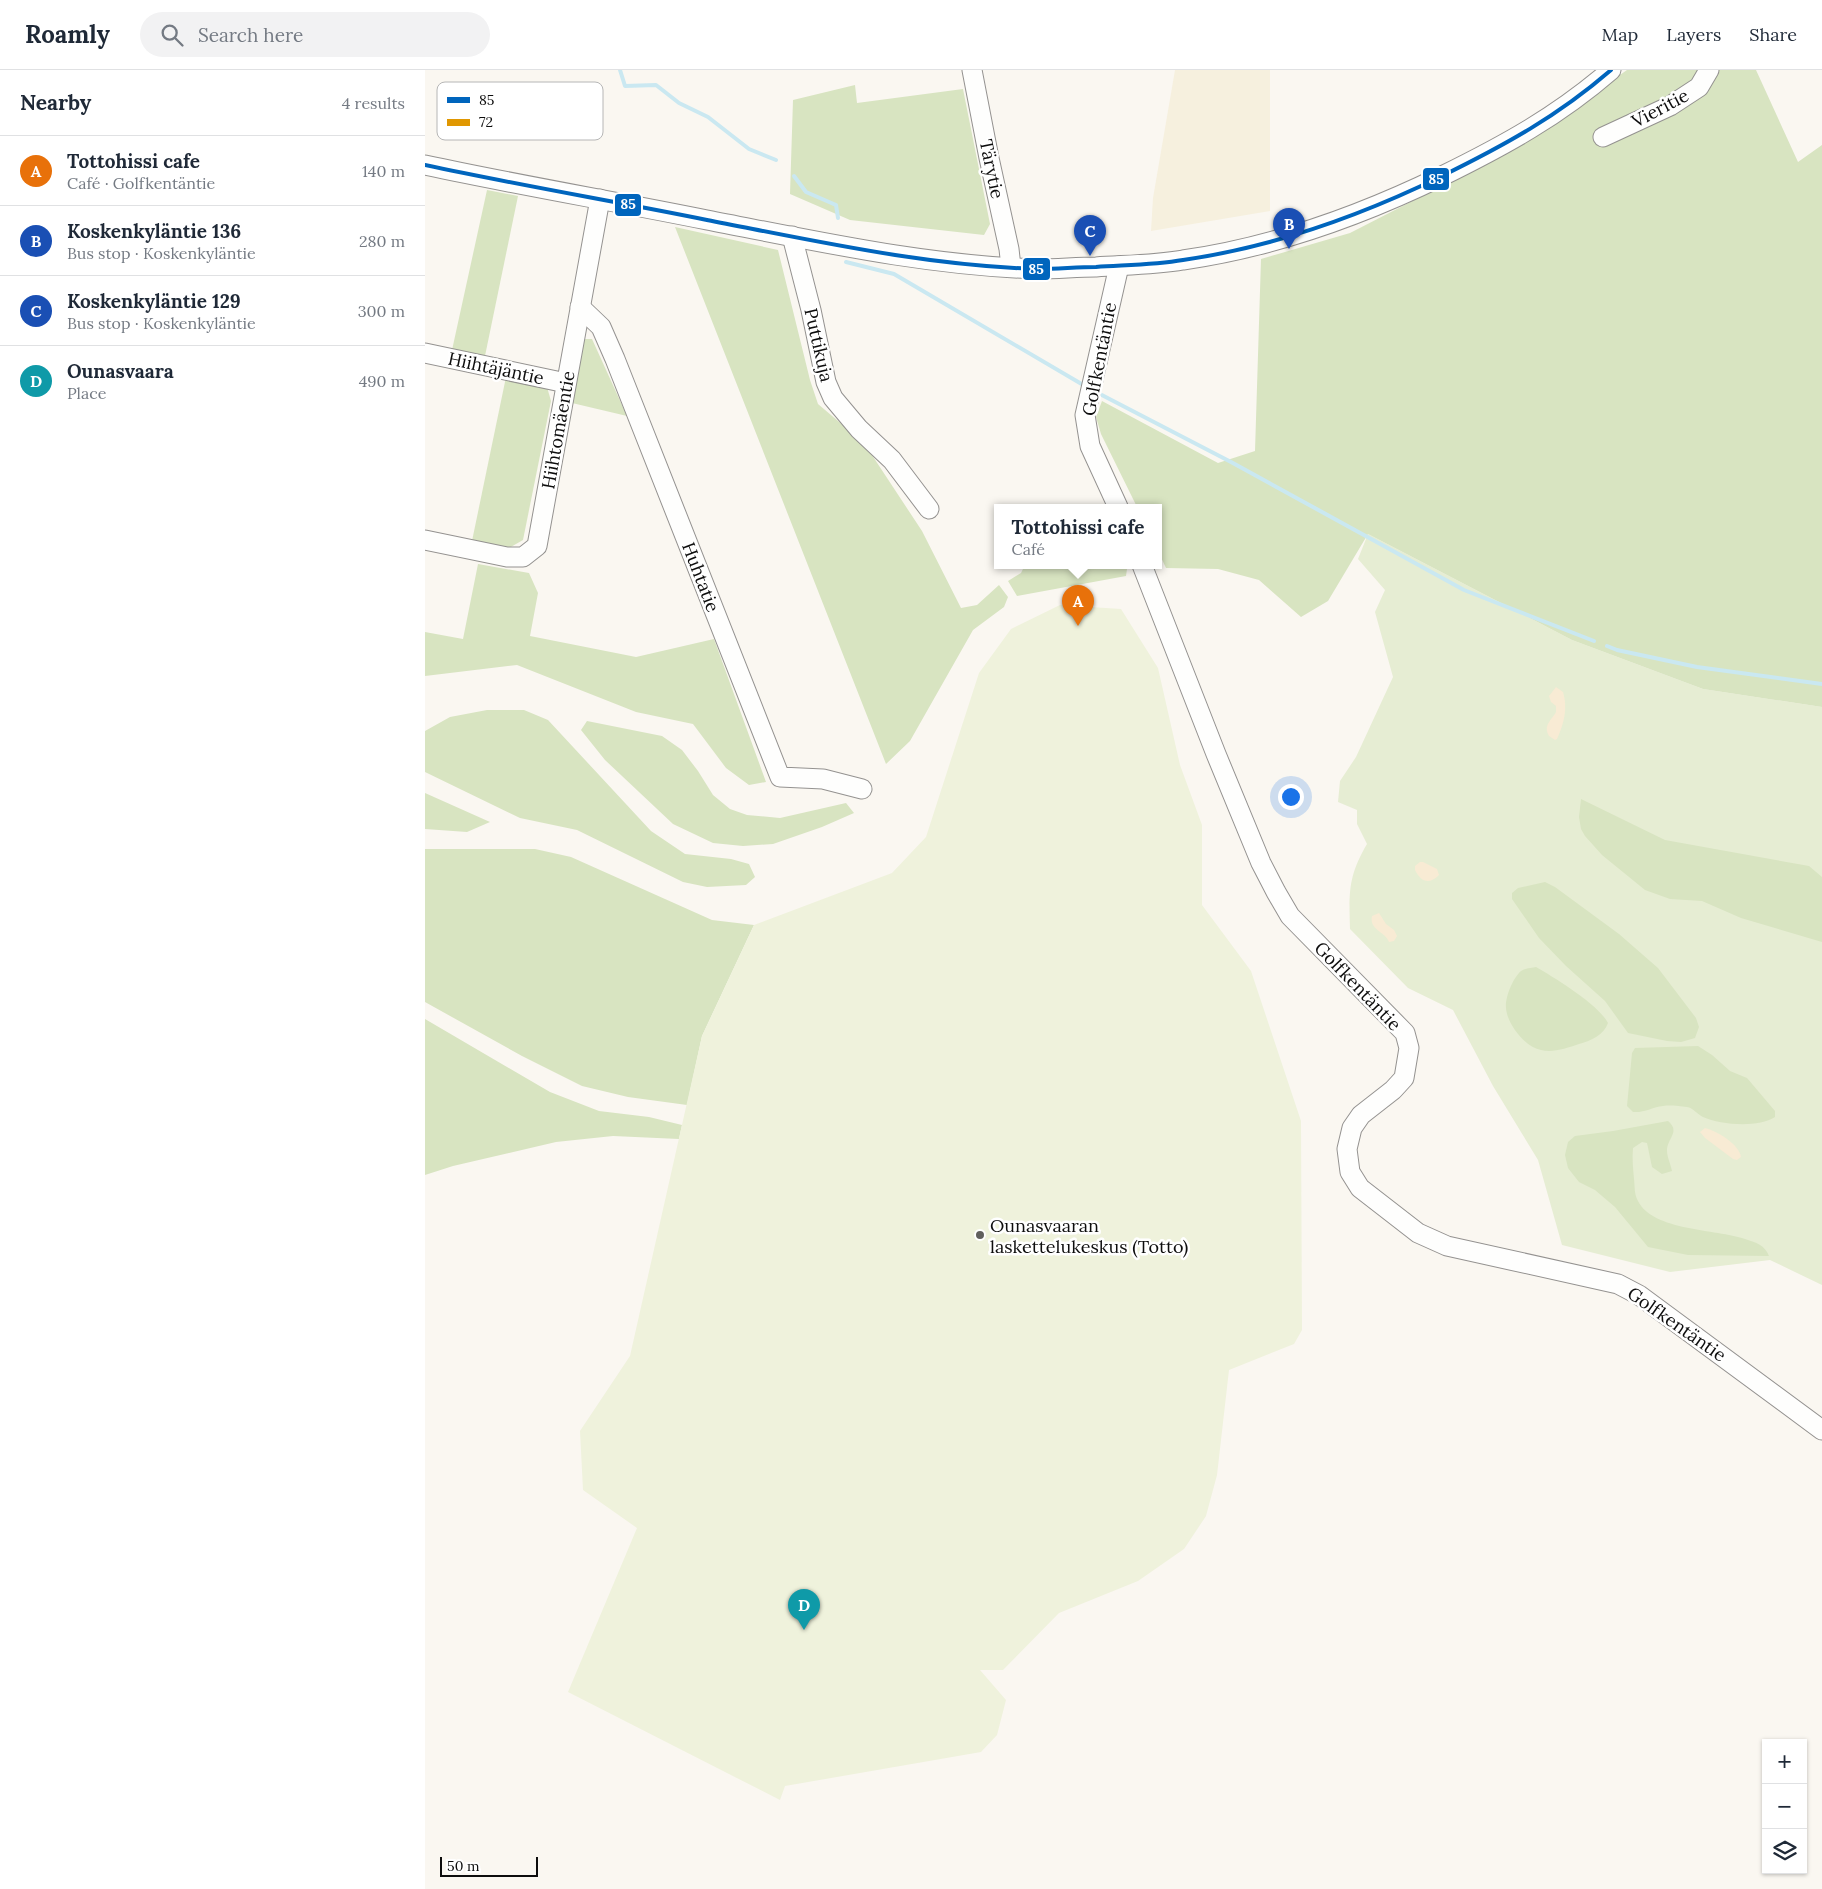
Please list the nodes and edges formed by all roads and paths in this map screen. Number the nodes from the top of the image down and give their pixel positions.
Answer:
1 (972, 70) edge
2 (1611, 70) edge
3 (1709, 70) edge
4 (1603, 137) dead end
5 (425, 164) edge
6 (600, 199) junction
7 (792, 236) junction
8 (1119, 266) junction
9 (1011, 267) junction
10 (580, 307) junction
11 (425, 354) edge
12 (567, 383) junction
13 (1117, 504) edge
14 (929, 509) dead end
15 (425, 540) edge
16 (1144, 569) edge
17 (863, 789) dead end
18 (1822, 1430) edge

1 - 9 street, Tärytie
2 - 8 street
3 - 4 street, Vieritie
5 - 6 street
6 - 7 street
6 - 10 street, Hiihtomäentie
7 - 9 street
7 - 14 street, Puttikuja
8 - 9 street
8 - 13 street, Golfkentäntie
10 - 12 street, Hiihtomäentie
10 - 17 street, Huhtatie
11 - 12 street, Hiihtäjäntie
12 - 15 street, Hiihtomäentie
16 - 18 street, Golfkentäntie

